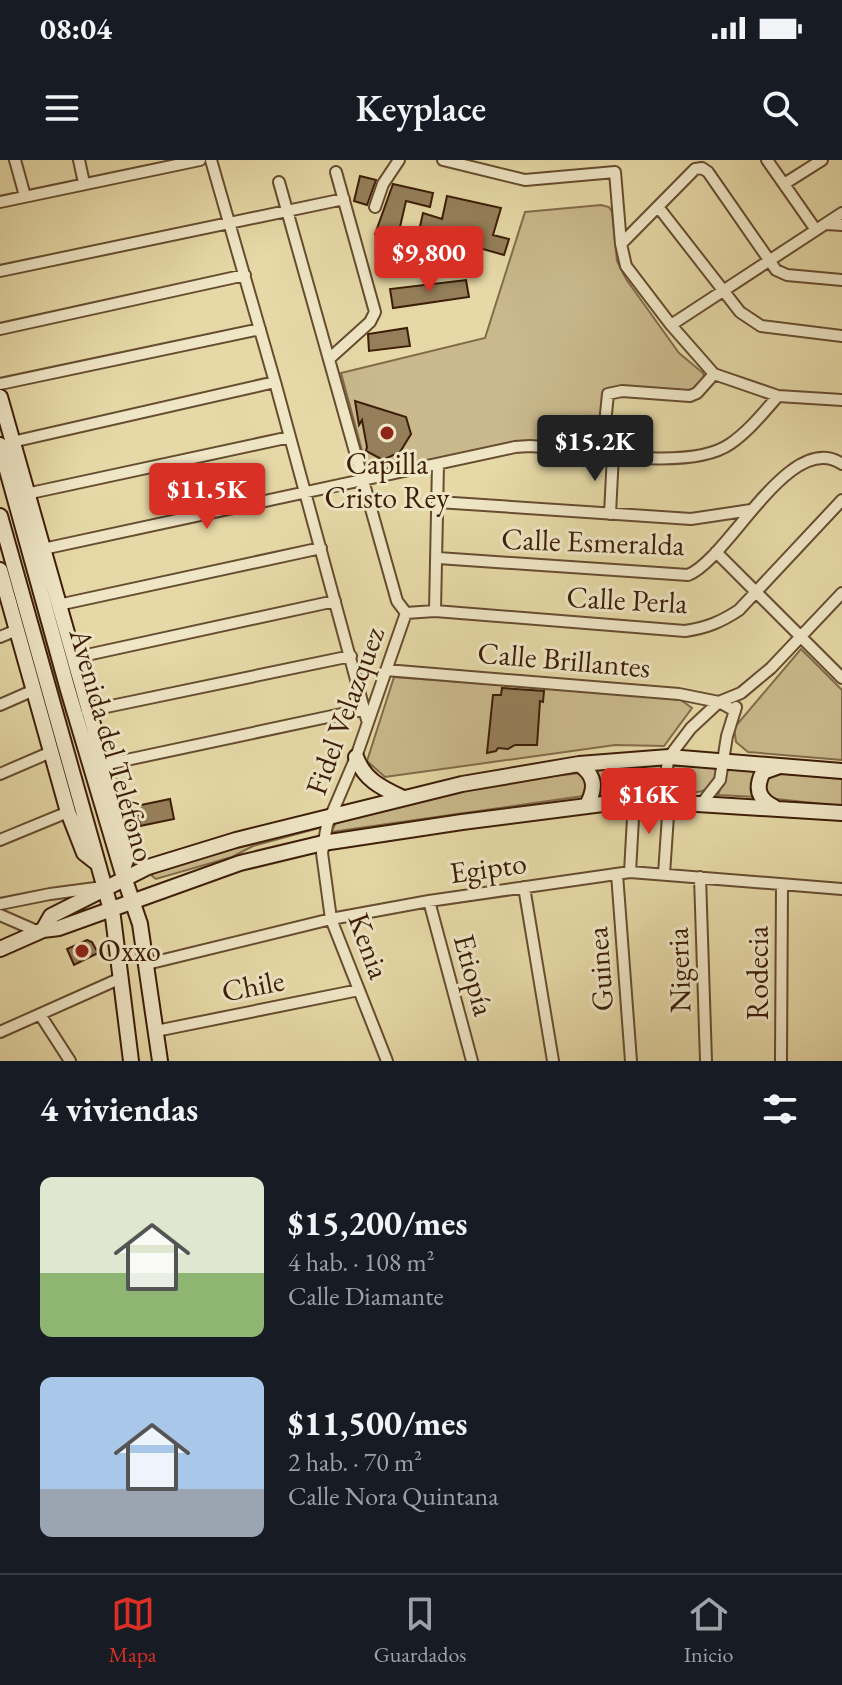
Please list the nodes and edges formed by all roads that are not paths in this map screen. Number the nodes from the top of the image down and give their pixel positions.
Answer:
1 (15, 160) edge
2 (79, 160) edge
3 (200, 160) edge
4 (211, 160) edge
5 (399, 160) edge
6 (443, 160) edge
7 (622, 160) edge
8 (767, 160) edge
9 (822, 160) edge
10 (703, 164) edge
11 (146, 165) edge
12 (336, 172) dead end
13 (615, 172) junction
14 (279, 182) dead end
15 (84, 183) junction
16 (784, 184) junction
17 (25, 196) junction
18 (344, 199) junction
19 (0, 202) edge
20 (375, 207) dead end
21 (659, 208) junction
22 (286, 211) junction
23 (842, 213) edge
24 (230, 223) junction
25 (842, 225) edge
26 (821, 227) junction
27 (621, 244) junction
28 (767, 261) junction
29 (0, 271) edge
30 (245, 275) junction
31 (842, 280) edge
32 (721, 292) junction
33 (671, 325) junction
34 (0, 329) edge
35 (260, 329) junction
36 (842, 336) edge
37 (329, 359) junction
38 (714, 374) junction
39 (275, 382) junction
40 (0, 384) edge
41 (778, 396) junction
42 (842, 400) edge
43 (1, 405) edge
44 (290, 437) junction
45 (6, 444) edge
46 (608, 454) junction
47 (438, 464) junction
48 (842, 464) edge
49 (364, 479) junction
50 (305, 492) junction
51 (26, 494) junction
52 (842, 500) edge
53 (438, 502) junction
54 (751, 510) junction
55 (610, 514) junction
56 (0, 516) edge
57 (321, 548) junction
58 (43, 549) junction
59 (716, 552) junction
60 (438, 558) junction
61 (0, 570) edge
62 (755, 593) junction
63 (842, 593) edge
64 (335, 601) junction
65 (58, 605) junction
66 (435, 611) junction
67 (406, 613) junction
68 (17, 630) junction
69 (0, 637) edge
70 (802, 637) junction
71 (351, 656) junction
72 (73, 658) junction
73 (386, 670) junction
74 (842, 678) edge
75 (74, 688) junction
76 (34, 690) junction
77 (741, 693) junction
78 (719, 702) junction
79 (0, 705) edge
80 (87, 711) junction
81 (735, 711) junction
82 (366, 714) junction
83 (51, 723) junction
84 (51, 752) junction
85 (356, 757) junction
86 (669, 757) junction
87 (724, 761) junction
88 (579, 764) junction
89 (103, 765) junction
90 (782, 766) junction
91 (842, 771) edge
92 (0, 774) edge
93 (401, 797) junction
94 (634, 800) junction
95 (669, 801) junction
96 (702, 803) junction
97 (587, 805) junction
98 (774, 807) junction
99 (68, 812) junction
100 (842, 813) edge
101 (331, 816) junction
102 (0, 840) edge
103 (323, 843) junction
104 (98, 864) junction
105 (630, 872) junction
106 (617, 874) junction
107 (664, 874) junction
108 (700, 877) junction
109 (116, 880) junction
110 (782, 885) junction
111 (524, 887) junction
112 (842, 889) edge
113 (429, 901) junction
114 (0, 904) edge
115 (122, 904) junction
116 (0, 915) edge
117 (331, 919) junction
118 (41, 931) junction
119 (0, 949) edge
120 (147, 964) junction
121 (121, 978) junction
122 (359, 990) junction
123 (41, 1016) junction
124 (156, 1031) junction
125 (0, 1032) edge
126 (70, 1061) edge
127 (131, 1061) edge
128 (160, 1061) edge
129 (387, 1061) edge
130 (472, 1061) edge
131 (553, 1061) edge
132 (631, 1061) edge
133 (706, 1061) edge
134 (781, 1061) edge

1 - 17 street
2 - 15 street
3 - 11 street
4 - 24 street
5 - 20 street
6 - 13 street
7 - 13 street
8 - 16 street
9 - 16 street
10 - 21 street
10 - 28 street
11 - 15 street
12 - 18 street
13 - 27 street
14 - 22 street, Fidel Velazquez
15 - 17 street
16 - 26 street
17 - 19 street
18 - 22 street
18 - 37 street
21 - 27 street
21 - 32 street
22 - 24 street
22 - 37 street, Fidel Velazquez
23 - 26 street
24 - 29 street
24 - 30 street
25 - 26 street
26 - 28 street
27 - 33 street
28 - 31 street
28 - 32 street
30 - 34 street
30 - 35 street
32 - 33 street
32 - 36 street
33 - 38 street
35 - 39 street
35 - 40 street
37 - 49 street, Fidel Velazquez
38 - 41 street
38 - 46 street
39 - 44 street
39 - 45 street
41 - 42 street
41 - 46 street
43 - 45 main road
44 - 50 street
44 - 51 street
45 - 51 main road
45 - 75 main road, Avenida del Teléfono
46 - 47 street
46 - 55 street
47 - 49 street
47 - 53 street
48 - 54 street, Calle Esmeralda
49 - 50 street
49 - 67 street, Fidel Velazquez
50 - 57 street
50 - 58 street
51 - 58 main road
52 - 62 street, Calle Perla
53 - 55 street
53 - 60 street
54 - 55 street
54 - 59 street, Calle Esmeralda
56 - 83 main road, Avenida del Teléfono
57 - 64 street
57 - 65 street
58 - 65 main road
59 - 60 street, Calle Esmeralda
59 - 62 street
60 - 66 street
61 - 68 main road
62 - 66 street, Calle Perla
62 - 70 street
63 - 70 street
64 - 71 street
64 - 72 street
65 - 72 main road
66 - 67 street, Calle Perla
67 - 73 street, Fidel Velazquez
68 - 69 street
68 - 76 main road
70 - 74 street
70 - 77 street
71 - 80 street
71 - 82 street
72 - 75 main road
73 - 78 street, Calle Brillantes
73 - 82 street, Fidel Velazquez
75 - 80 main road
75 - 109 main road, Avenida del Teléfono
76 - 79 street
76 - 83 main road
77 - 78 street
77 - 81 street
78 - 81 street, Calle Brillantes
78 - 86 street
80 - 89 main road
81 - 87 street
82 - 85 street, Fidel Velazquez
82 - 89 street
83 - 84 main road
83 - 104 main road, Avenida del Teléfono
84 - 92 street
84 - 99 main road
85 - 93 main road
85 - 101 street, Fidel Velazquez
86 - 87 main road
86 - 88 main road
86 - 95 street
87 - 90 main road
87 - 96 street
88 - 93 main road
88 - 97 main road
89 - 109 main road
90 - 91 main road
90 - 98 main road
93 - 101 main road
94 - 95 main road
94 - 97 main road
94 - 105 street
95 - 96 main road
95 - 107 street
96 - 98 main road
97 - 103 main road
98 - 100 main road
99 - 102 street
99 - 104 main road
101 - 103 street, Fidel Velazquez
101 - 109 main road
103 - 115 main road
103 - 117 street, Kenia
104 - 109 main road, Avenida del Teléfono
105 - 106 street, Egipto
105 - 107 street, Egipto
106 - 111 street, Egipto
106 - 132 street, Guinea
107 - 108 street, Egipto
108 - 110 street, Egipto
108 - 133 street, Nigeria
109 - 114 street
109 - 115 main road, Avenida del Teléfono
109 - 115 main road, Avenida del Teléfono
109 - 118 main road
110 - 112 street, Egipto
110 - 134 street, Rodecia
111 - 113 street, Egipto
111 - 131 street
113 - 117 street, Egipto
113 - 130 street, Etiopía
115 - 118 main road
115 - 120 main road, Avenida del Teléfono
115 - 121 main road, Avenida del Teléfono
116 - 118 street
117 - 120 street, Egipto
117 - 122 street, Kenia
118 - 119 main road
120 - 124 main road, Avenida del Teléfono
121 - 123 street
121 - 127 main road, Avenida del Teléfono
122 - 124 street, Chile
122 - 129 street, Kenia
123 - 125 street
123 - 126 street
124 - 128 main road, Avenida del Teléfono

